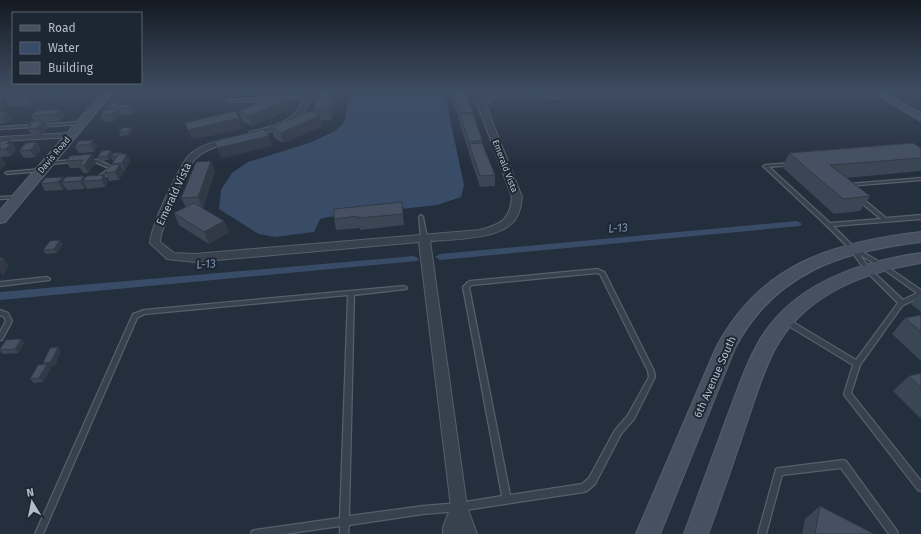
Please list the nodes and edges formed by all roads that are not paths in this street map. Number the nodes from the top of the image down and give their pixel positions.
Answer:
1 (88, 116) edge
2 (295, 116) edge
3 (486, 116) edge
4 (82, 123) junction
5 (0, 128) edge
6 (71, 135) junction
7 (0, 139) edge
8 (84, 160) edge
9 (77, 161) edge
10 (796, 164) edge
11 (7, 172) dead end
12 (40, 175) junction
13 (92, 178) edge
14 (921, 179) edge
15 (850, 190) edge
16 (856, 195) edge
17 (19, 197) junction
18 (0, 198) edge
19 (421, 217) dead end
20 (921, 217) edge
21 (0, 219) edge
22 (885, 220) junction
23 (829, 225) junction
24 (921, 237) edge
25 (424, 238) junction
26 (852, 248) junction
27 (921, 258) edge
28 (874, 267) junction
29 (47, 280) dead end
30 (0, 284) edge
31 (404, 288) dead end
32 (351, 293) junction
33 (921, 293) edge
34 (902, 303) junction
35 (0, 312) edge
36 (785, 321) junction
37 (0, 338) edge
38 (857, 364) junction
39 (921, 487) edge
40 (507, 500) junction
41 (459, 507) junction
42 (344, 522) junction
43 (38, 534) edge
44 (255, 534) edge
45 (344, 534) edge
46 (452, 534) edge
47 (468, 534) edge
48 (648, 534) edge
49 (696, 534) edge
50 (762, 534) edge
51 (894, 534) edge

1 - 4 street, Davis Road
2 - 25 street, Emerald Vista
3 - 25 street, Emerald Vista
4 - 5 lane
4 - 6 street, Davis Road
6 - 7 street
6 - 12 street, Davis Road
8 - 13 lane
9 - 12 lane
10 - 23 lane
11 - 12 lane
12 - 17 street, Davis Road
14 - 15 lane
16 - 22 lane
17 - 18 lane
17 - 21 street, Davis Road
19 - 25 lane
20 - 22 lane
22 - 23 lane
23 - 26 lane
24 - 26 street, 6th Avenue South
25 - 41 street
26 - 28 lane
26 - 28 lane
26 - 48 street, 6th Avenue South
27 - 28 street
28 - 33 lane
28 - 34 lane
28 - 36 street
29 - 30 lane
31 - 32 lane
32 - 42 lane
32 - 43 lane
33 - 34 lane
34 - 38 lane
35 - 37 lane
36 - 38 lane
36 - 49 street
38 - 39 lane
40 - 40 lane
40 - 41 lane
41 - 42 lane
41 - 46 street
41 - 47 street
42 - 44 lane
42 - 45 lane
50 - 51 lane

